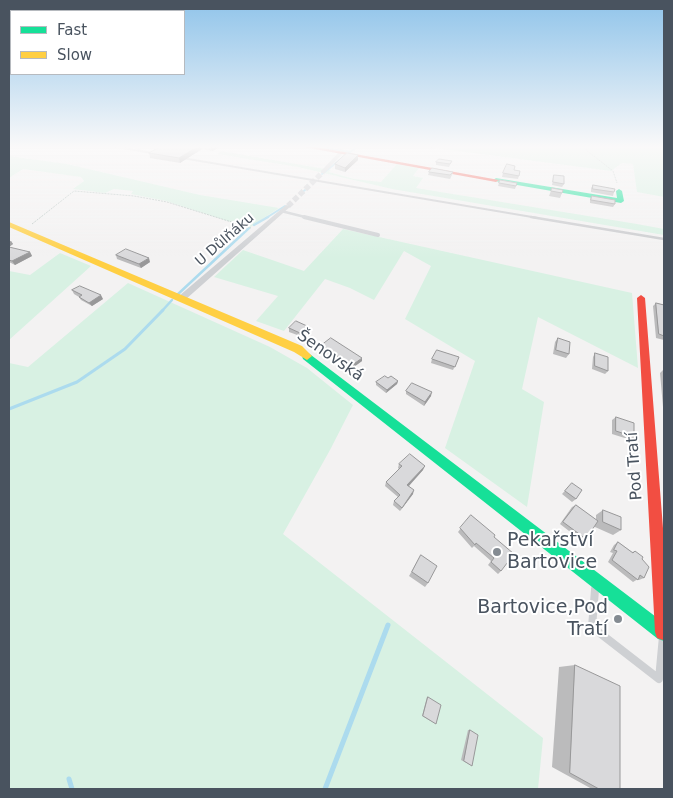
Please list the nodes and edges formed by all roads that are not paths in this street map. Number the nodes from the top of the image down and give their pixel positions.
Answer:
1 (518, 183) edge
2 (619, 191) road end
3 (288, 206) tunnel mouth
4 (281, 211) junction
5 (9, 224) edge
6 (378, 235) dead end
7 (182, 298) junction
8 (641, 298) dead end
9 (595, 578) junction
10 (664, 633) edge

1 - 2 street
3 - 4 street, U Důlňáku
4 - 6 lane
4 - 7 street, U Důlňáku
5 - 7 street, Šenovská
7 - 9 street, Šenovská
8 - 10 street, Pod Tratí
9 - 10 street, Šenovská
9 - 10 lane

